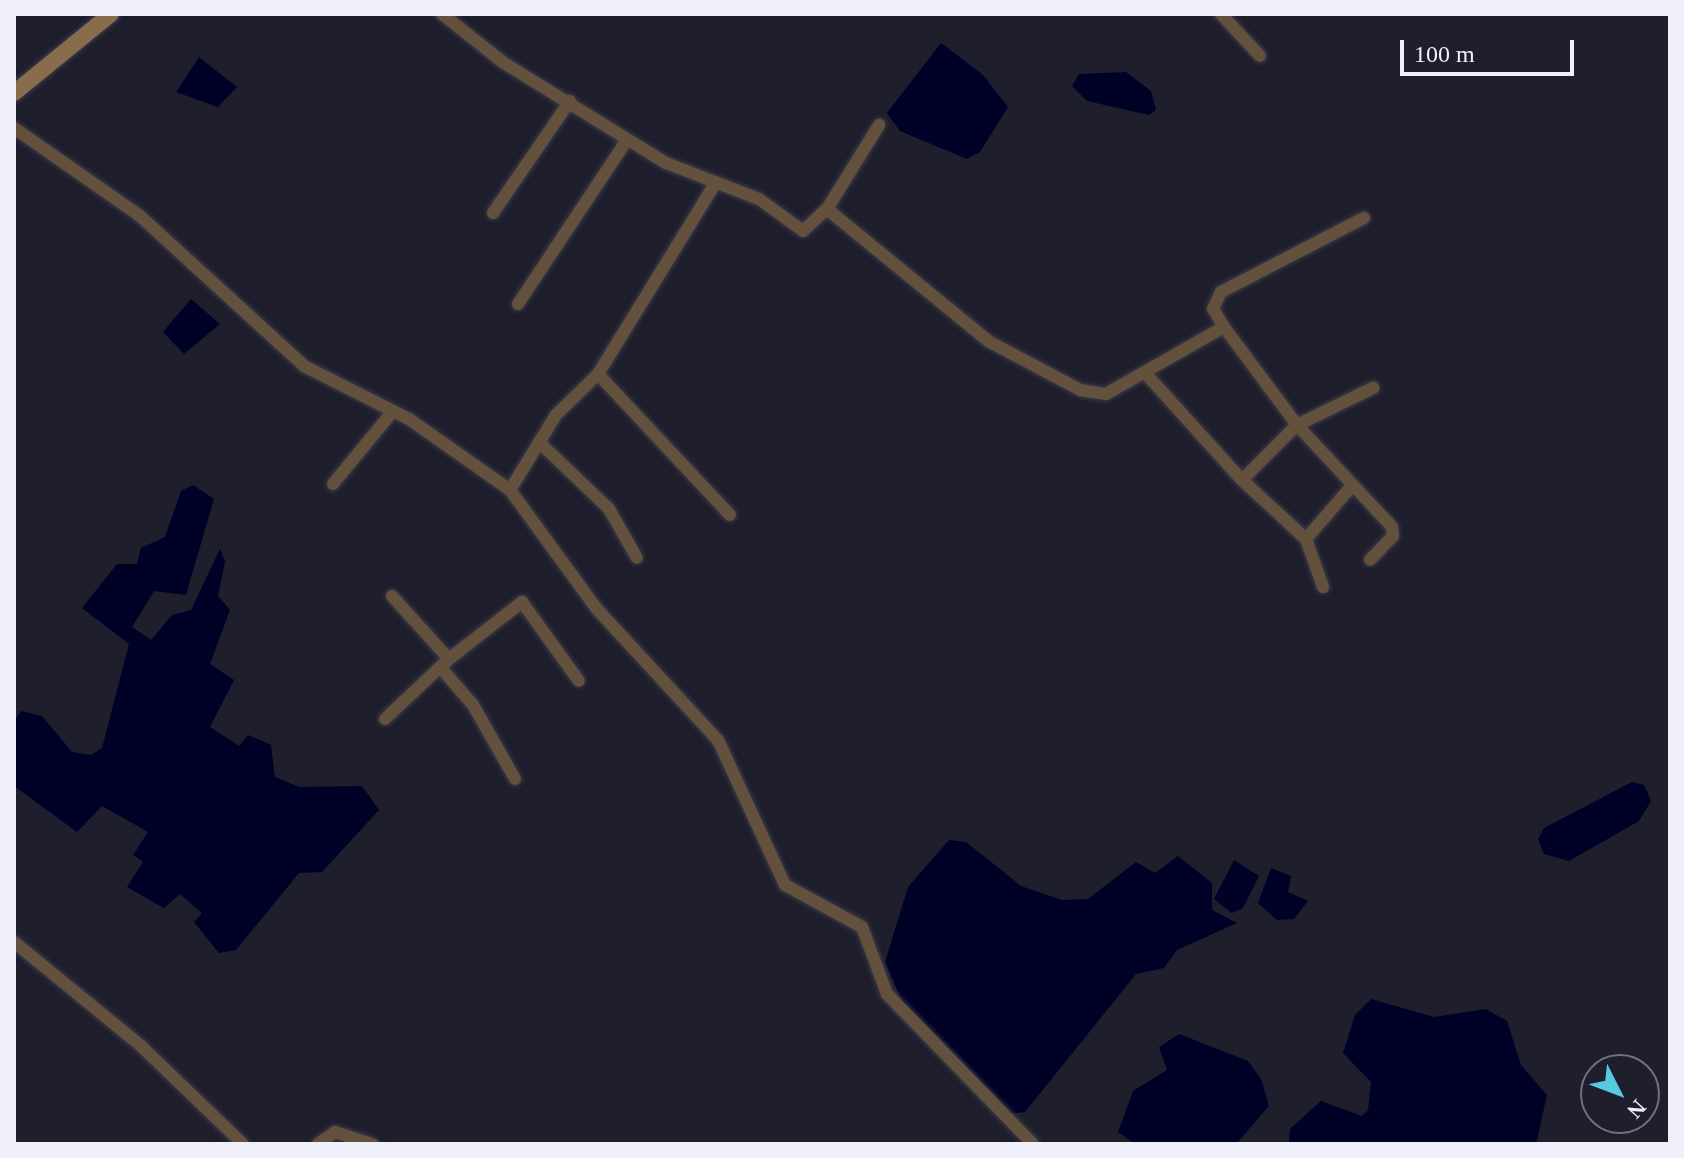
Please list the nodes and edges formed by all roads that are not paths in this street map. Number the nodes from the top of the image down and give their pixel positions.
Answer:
1 (111, 14) edge
2 (442, 14) edge
3 (1221, 14) edge
4 (1260, 56) dead end
5 (14, 93) edge
6 (570, 101) junction
7 (879, 125) dead end
8 (14, 128) edge
9 (627, 140) junction
10 (716, 182) junction
11 (827, 209) junction
12 (493, 213) dead end
13 (1364, 218) dead end
14 (518, 304) dead end
15 (1224, 327) junction
16 (598, 374) junction
17 (1147, 375) junction
18 (1373, 388) dead end
19 (393, 411) junction
20 (1297, 425) junction
21 (539, 442) junction
22 (1242, 480) junction
23 (333, 484) dead end
24 (1350, 488) junction
25 (510, 490) junction
26 (730, 515) dead end
27 (1306, 539) junction
28 (637, 558) dead end
29 (1370, 560) dead end
30 (1323, 587) dead end
31 (392, 596) dead end
32 (445, 663) junction
33 (579, 681) dead end
34 (385, 719) dead end
35 (515, 779) dead end
36 (14, 942) edge
37 (243, 1144) edge
38 (318, 1144) edge
39 (373, 1144) edge
40 (1033, 1144) edge

1 - 5 main road
2 - 6 street
3 - 4 street
6 - 9 street
6 - 12 street
7 - 11 street
8 - 19 street
9 - 10 street
9 - 14 street
10 - 11 street
10 - 16 street
11 - 17 street
13 - 15 street
15 - 17 street
15 - 20 street
16 - 21 street
16 - 26 street
17 - 22 street
18 - 20 street
19 - 23 street
19 - 25 street
20 - 22 street
20 - 24 street
21 - 25 street
21 - 28 street
22 - 27 street
24 - 27 street
24 - 29 street
25 - 40 street
27 - 30 street
31 - 32 street
32 - 33 street
32 - 34 street
32 - 35 street
36 - 37 street
38 - 39 street

